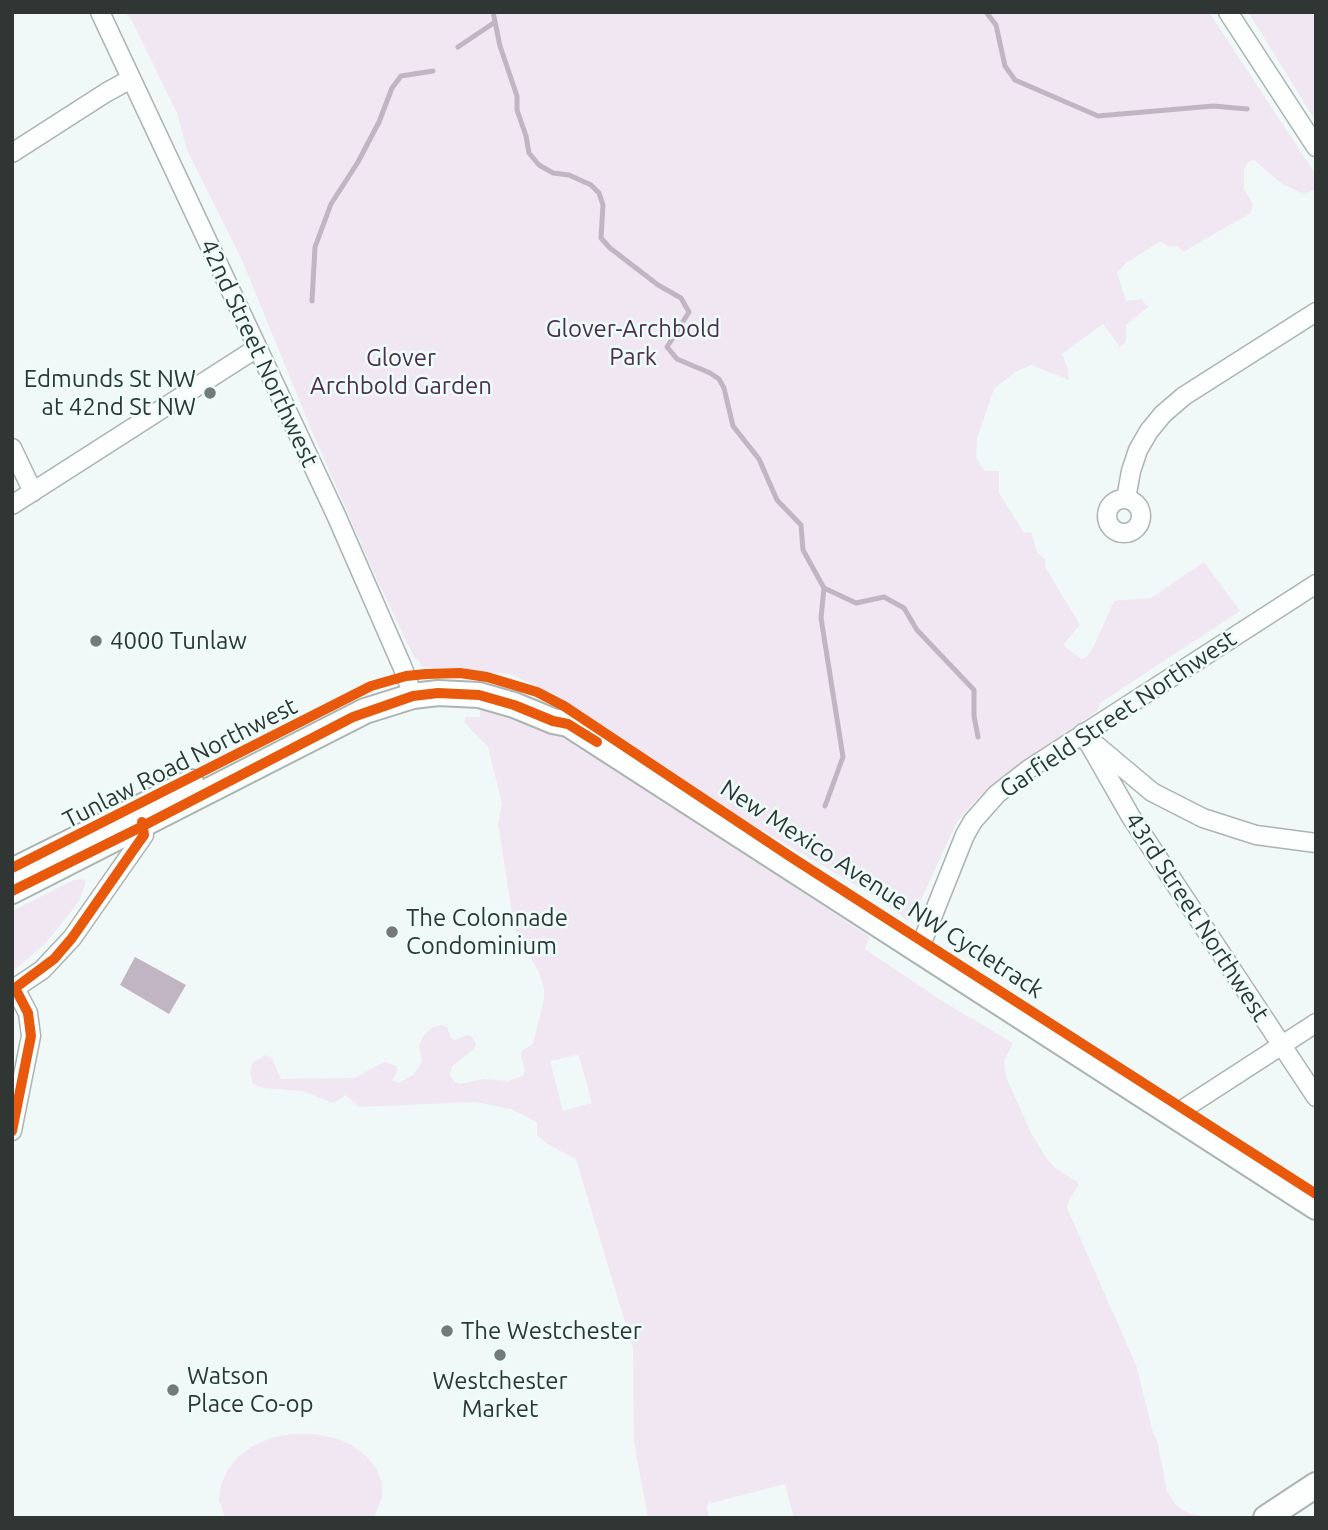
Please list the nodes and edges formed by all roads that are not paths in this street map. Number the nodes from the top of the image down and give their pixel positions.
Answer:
1 (100, 12) edge
2 (1228, 12) edge
3 (131, 79) junction
4 (1316, 147) edge
5 (12, 153) edge
6 (1316, 312) edge
7 (257, 348) junction
8 (12, 448) edge
9 (33, 492) junction
10 (1126, 499) dead end
11 (12, 505) edge
12 (1316, 584) edge
13 (410, 689) junction
14 (1083, 733) junction
15 (140, 817) junction
16 (1316, 843) edge
17 (12, 871) edge
18 (12, 891) edge
19 (919, 950) junction
20 (14, 989) edge
21 (1316, 1023) edge
22 (1281, 1045) junction
23 (1316, 1097) edge
24 (1174, 1115) junction
25 (12, 1131) edge
26 (1316, 1207) edge
27 (1316, 1485) edge
28 (1266, 1518) edge

1 - 3 street, 42nd Street Northwest
2 - 4 street
3 - 5 street
3 - 7 street, 42nd Street Northwest
6 - 10 street
7 - 9 street
7 - 13 street, 42nd Street Northwest
8 - 9 street
9 - 11 street
12 - 14 street, Garfield Street Northwest
13 - 15 street, Tunlaw Road Northwest
13 - 19 street, Tunlaw Road Northwest
14 - 16 street
14 - 19 street, Garfield Street Northwest
14 - 22 street, 43rd Street Northwest
15 - 17 street, Tunlaw Road Northwest
15 - 18 street, Tunlaw Road Northwest
15 - 20 street
19 - 24 street, Tunlaw Road Northwest
20 - 25 street
21 - 22 street
22 - 23 street, 43rd Street Northwest
22 - 24 street
24 - 26 street, Tunlaw Road Northwest
27 - 28 street

